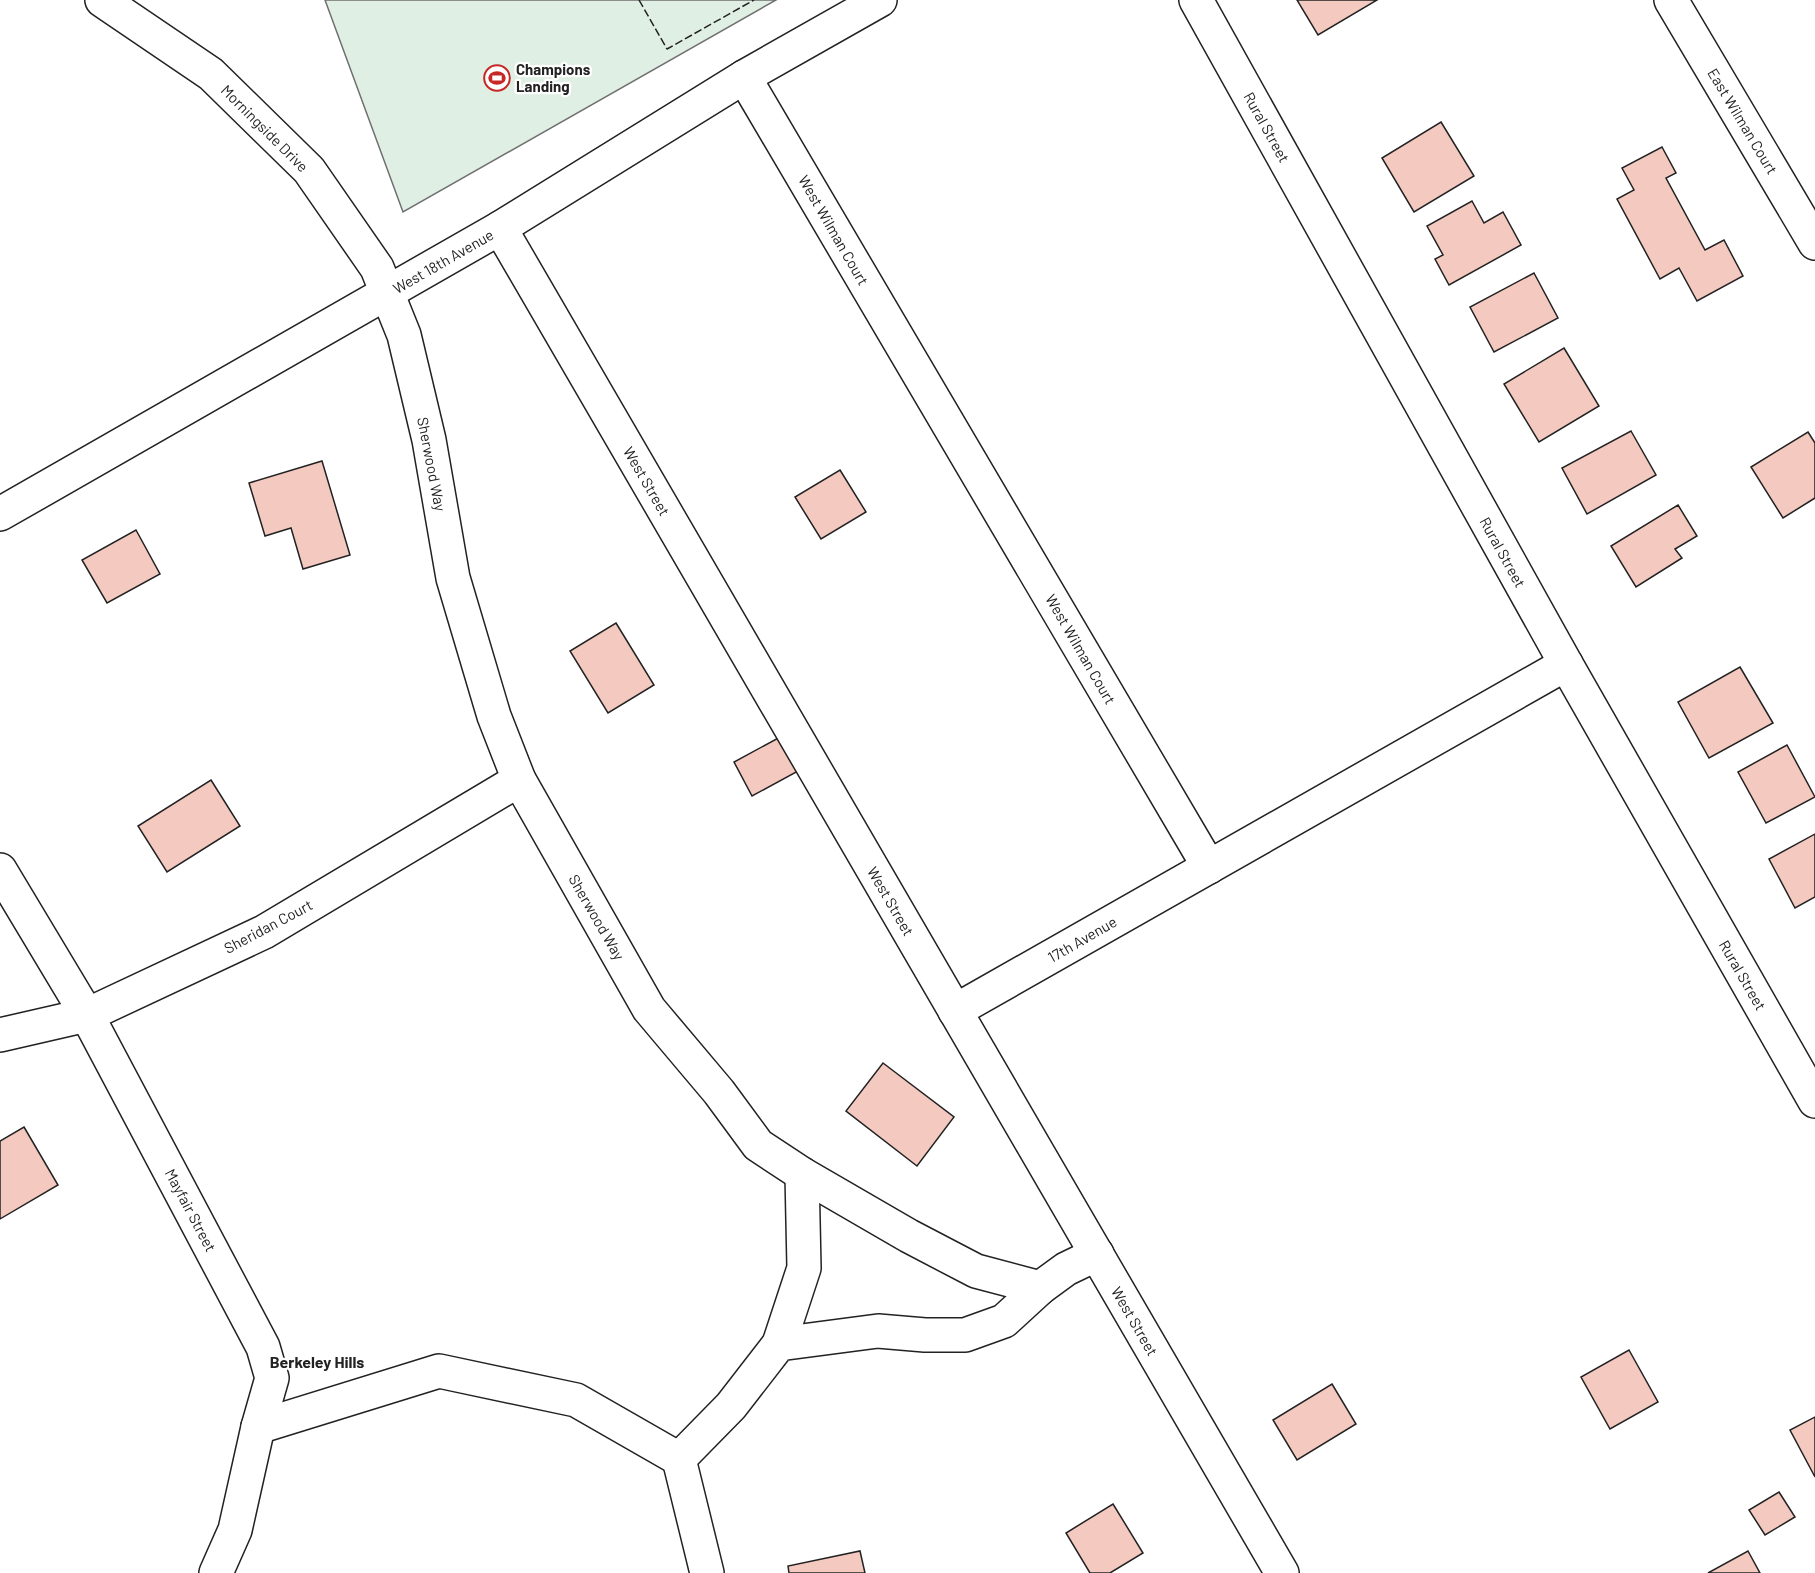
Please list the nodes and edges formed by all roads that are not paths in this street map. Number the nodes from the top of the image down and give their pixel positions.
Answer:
1 (102, 0) edge
2 (880, 0) edge
3 (1196, 0) edge
4 (1671, 0) edge
5 (744, 77) junction
6 (500, 228) junction
7 (1815, 243) edge
8 (388, 293) junction
9 (0, 514) edge
10 (1566, 664) junction
11 (519, 780) junction
12 (1209, 867) junction
13 (0, 870) edge
14 (955, 1011) junction
15 (87, 1015) junction
16 (0, 1035) edge
17 (1815, 1101) edge
18 (802, 1174) junction
19 (1097, 1254) junction
20 (1040, 1288) junction
21 (779, 1344) junction
22 (258, 1427) junction
23 (679, 1460) junction
24 (216, 1573) edge
25 (707, 1573) edge
26 (1282, 1573) edge

1 - 8 street, Morningside Drive
2 - 5 street, West 18th Avenue
3 - 10 street, Rural Street
4 - 7 street, East Wilman Court
5 - 6 street, West 18th Avenue
5 - 12 street, West Wilman Court
6 - 8 street, West 18th Avenue
6 - 14 street, West Street
8 - 9 street, West 18th Avenue
8 - 11 street, Sherwood Way
10 - 12 street
10 - 17 street, Rural Street
11 - 15 street, Sheridan Court
11 - 18 street, Sherwood Way
12 - 14 street, 17th Avenue
13 - 15 street, Mayfair Street
14 - 19 street, West Street
15 - 16 street, Sheridan Court
15 - 22 street, Mayfair Street
18 - 20 street, Sherwood Way
18 - 21 street
19 - 20 street
19 - 26 street, West Street
20 - 21 street
21 - 23 street
22 - 23 street
22 - 24 street, Mayfair Street
23 - 25 street

